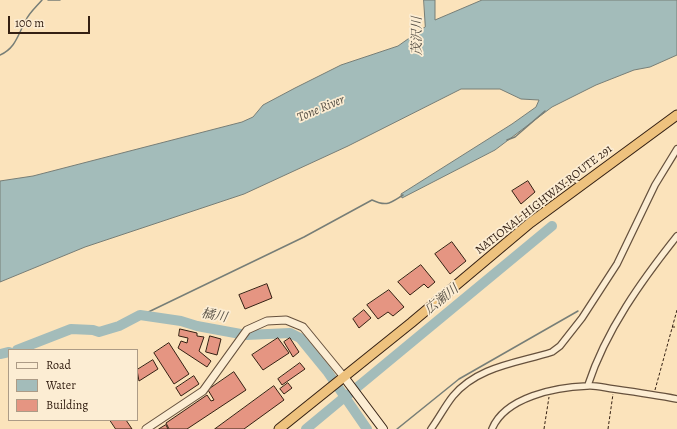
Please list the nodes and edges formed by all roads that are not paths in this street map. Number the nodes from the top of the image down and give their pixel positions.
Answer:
1 (677, 114) edge
2 (677, 149) edge
3 (583, 184) junction
4 (541, 203) junction
5 (547, 210) junction
6 (520, 232) junction
7 (677, 236) edge
8 (341, 379) junction
9 (588, 385) junction
10 (677, 399) edge
11 (146, 429) edge
12 (279, 429) edge
13 (383, 429) edge
14 (431, 429) edge
15 (492, 429) edge

1 - 3 highway, NATIONAL HIGHWAY ROUTE 291
2 - 14 street
3 - 4 lane
3 - 5 highway, NATIONAL HIGHWAY ROUTE 291
4 - 5 lane
4 - 6 lane
5 - 6 highway, NATIONAL HIGHWAY ROUTE 291
6 - 8 highway, NATIONAL HIGHWAY ROUTE 291
7 - 9 street
8 - 11 street
8 - 12 highway, NATIONAL HIGHWAY ROUTE 291
8 - 13 main road
9 - 10 street
9 - 15 street

